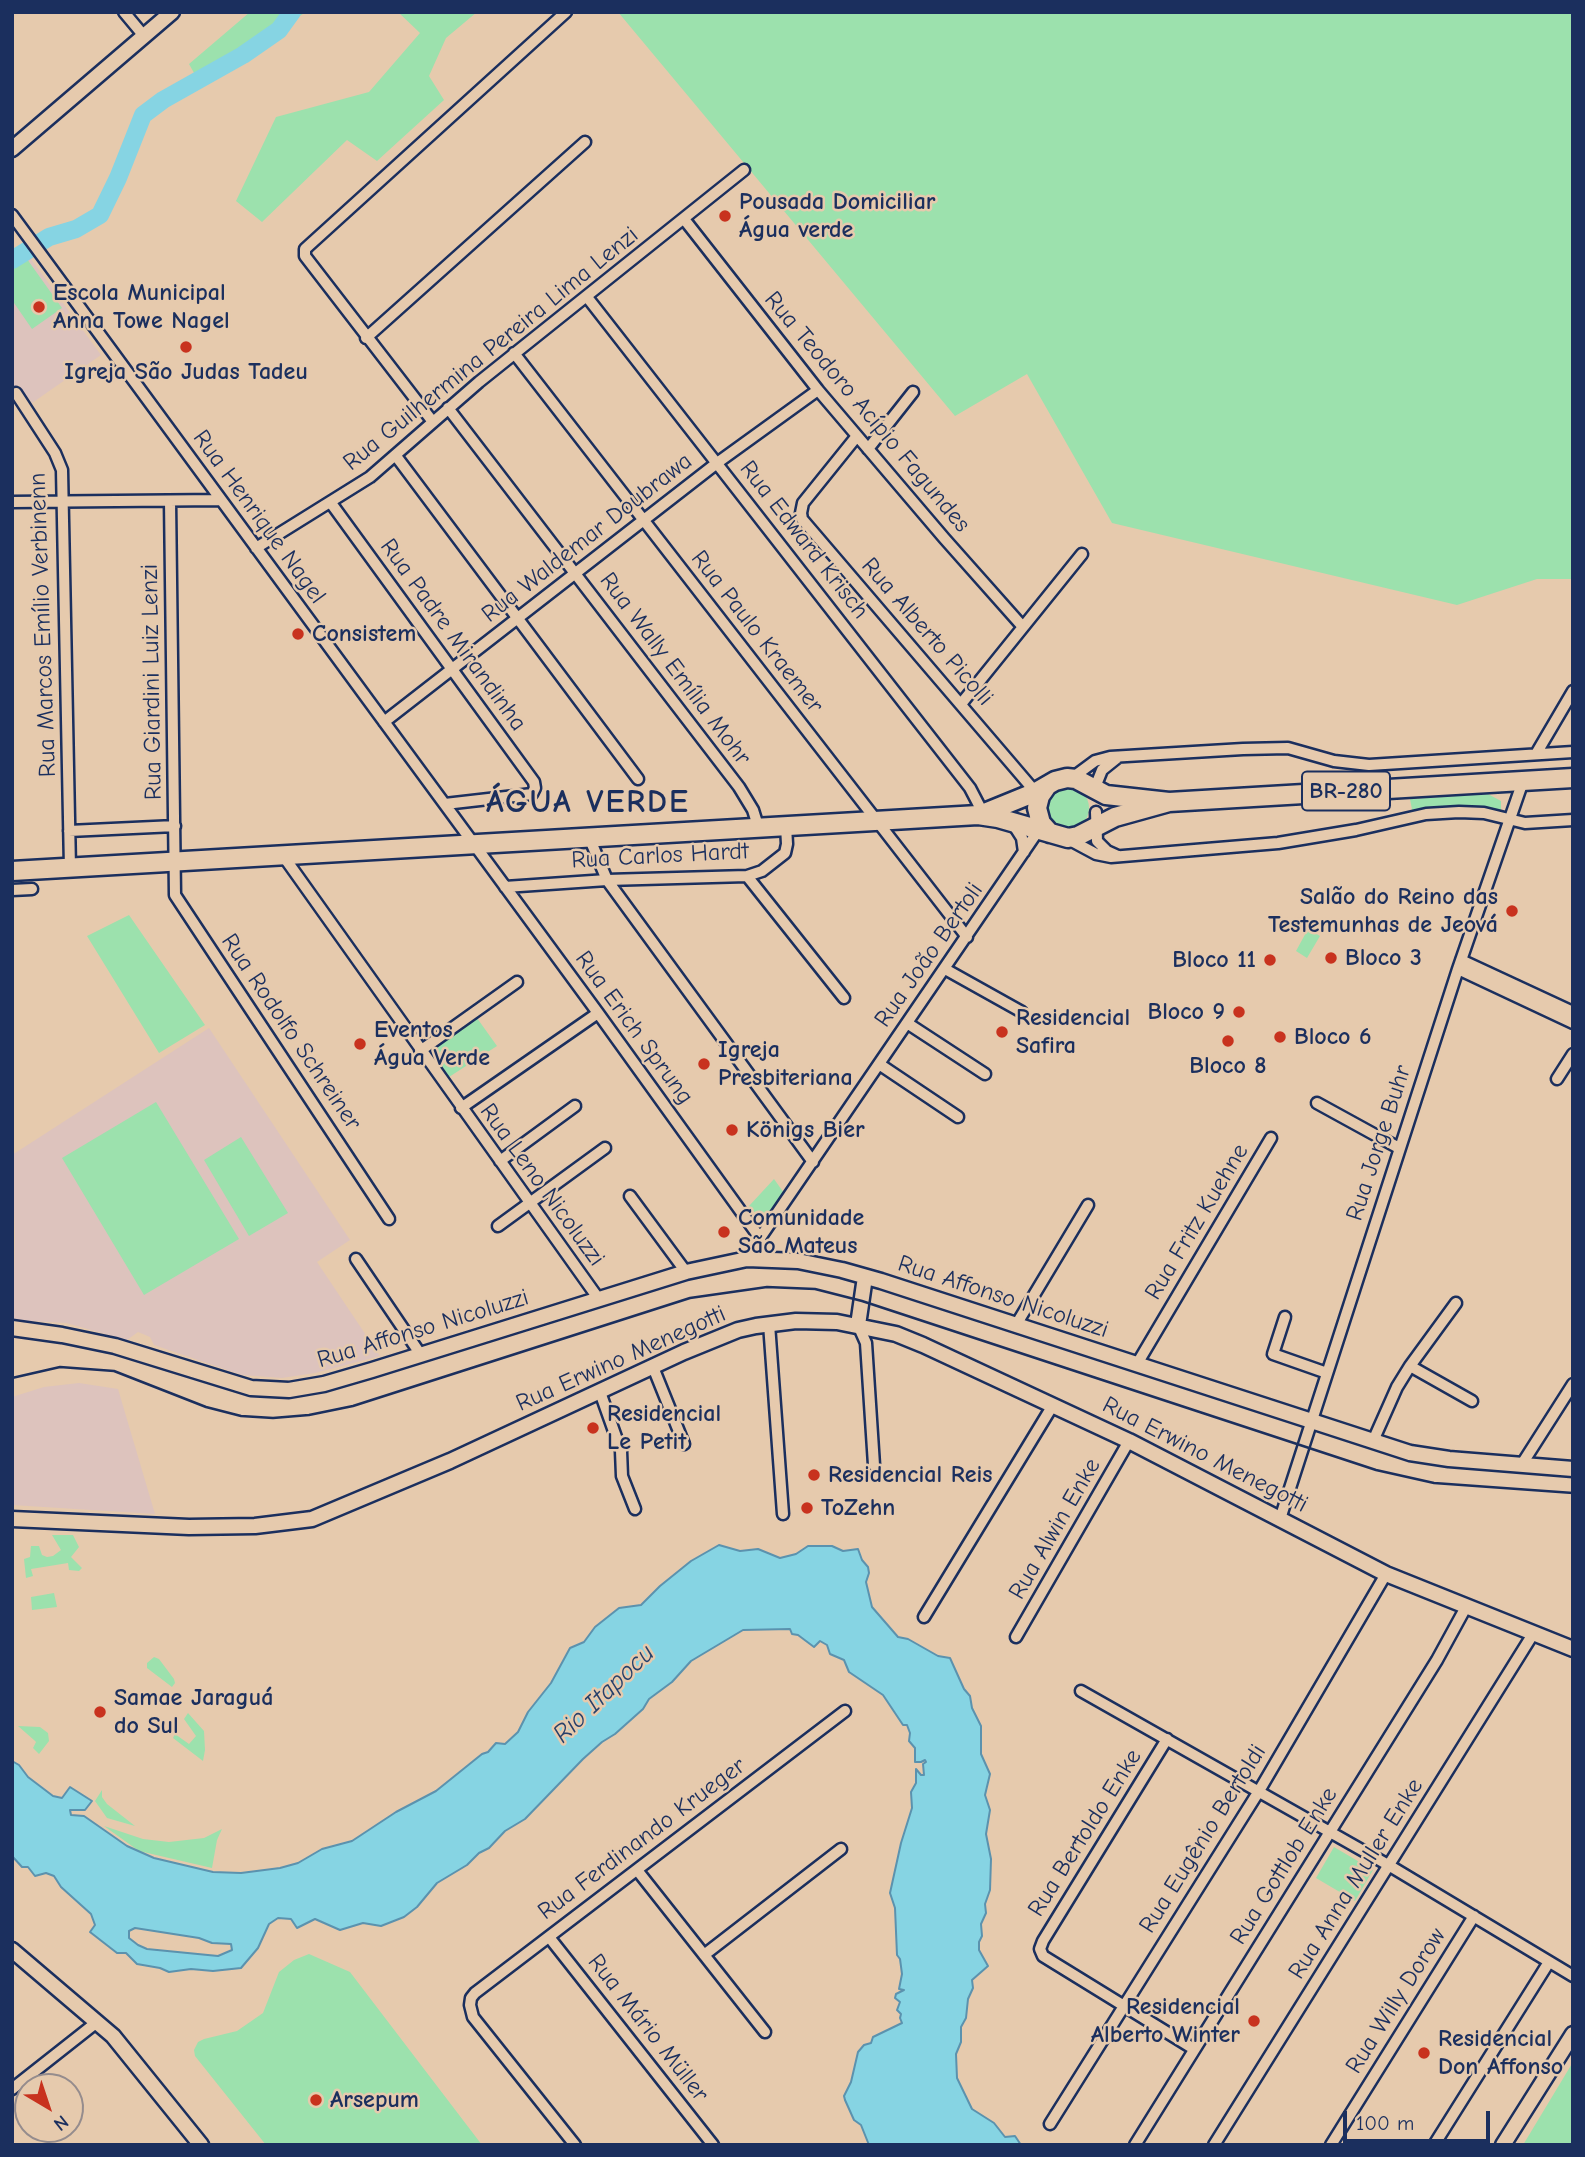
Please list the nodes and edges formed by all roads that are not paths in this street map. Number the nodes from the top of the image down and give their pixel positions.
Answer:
1 (124, 12) edge
2 (172, 12) edge
3 (566, 12) edge
4 (144, 36) junction
5 (585, 142) dead end
6 (15, 143) edge
7 (744, 170) dead end
8 (12, 215) edge
9 (684, 219) junction
10 (587, 297) junction
11 (366, 338) junction
12 (514, 353) junction
13 (818, 390) junction
14 (912, 392) dead end
15 (16, 393) dead end
16 (448, 408) junction
17 (433, 422) junction
18 (857, 436) junction
19 (868, 449) junction
20 (396, 456) junction
21 (717, 463) junction
22 (220, 500) junction
23 (170, 501) junction
24 (12, 502) edge
25 (64, 502) junction
26 (331, 503) junction
27 (643, 521) junction
28 (256, 548) junction
29 (1082, 554) dead end
30 (576, 573) junction
31 (518, 618) junction
32 (1023, 627) junction
33 (452, 670) junction
34 (1573, 691) edge
35 (961, 704) junction
36 (384, 722) junction
37 (1573, 752) edge
38 (1536, 754) junction
39 (1121, 756) junction
40 (1019, 772) junction
41 (1573, 778) edge
42 (638, 779) dead end
43 (1523, 781) junction
44 (1040, 793) junction
45 (1089, 802) junction
46 (1169, 802) junction
47 (445, 804) junction
48 (1008, 813) junction
49 (981, 814) junction
50 (877, 820) junction
51 (1508, 820) junction
52 (1573, 820) edge
53 (786, 825) junction
54 (175, 826) junction
55 (758, 826) junction
56 (69, 831) junction
57 (1049, 831) junction
58 (589, 837) junction
59 (473, 844) junction
60 (1024, 852) junction
61 (1118, 856) junction
62 (284, 857) junction
63 (175, 862) junction
64 (70, 868) junction
65 (12, 871) edge
66 (747, 876) junction
67 (607, 880) junction
68 (505, 887) junction
69 (32, 889) dead end
70 (12, 890) edge
71 (967, 937) junction
72 (1460, 965) junction
73 (946, 967) junction
74 (517, 982) dead end
75 (844, 999) dead end
76 (1024, 1009) dead end
77 (1573, 1012) edge
78 (598, 1013) junction
79 (907, 1023) junction
80 (1573, 1023) edge
81 (420, 1051) junction
82 (1573, 1054) edge
83 (879, 1064) junction
84 (985, 1074) dead end
85 (1558, 1079) dead end
86 (1317, 1103) dead end
87 (575, 1107) dead end
88 (461, 1108) junction
89 (958, 1117) dead end
90 (1271, 1138) dead end
91 (605, 1148) dead end
92 (1399, 1148) junction
93 (500, 1161) junction
94 (813, 1162) junction
95 (630, 1196) dead end
96 (529, 1203) junction
97 (1088, 1205) dead end
98 (389, 1219) dead end
99 (498, 1226) dead end
100 (760, 1238) junction
101 (760, 1258) junction
102 (356, 1259) dead end
103 (687, 1272) junction
104 (865, 1277) junction
105 (598, 1298) junction
106 (1456, 1303) dead end
107 (1285, 1317) dead end
108 (769, 1324) junction
109 (858, 1325) junction
110 (1016, 1325) junction
111 (12, 1328) edge
112 (421, 1355) junction
113 (1137, 1364) junction
114 (1410, 1366) junction
115 (653, 1367) junction
116 (1327, 1373) junction
117 (1573, 1384) edge
118 (600, 1392) junction
119 (1472, 1401) dead end
120 (1053, 1405) junction
121 (1311, 1421) junction
122 (1129, 1441) junction
123 (1373, 1441) junction
124 (684, 1444) dead end
125 (1522, 1464) junction
126 (874, 1465) dead end
127 (1573, 1469) edge
128 (635, 1509) dead end
129 (783, 1514) dead end
130 (12, 1519) edge
131 (1280, 1519) junction
132 (1386, 1574) junction
133 (1466, 1607) junction
134 (924, 1617) dead end
135 (1533, 1634) junction
136 (1016, 1637) dead end
137 (1573, 1649) edge
138 (1081, 1691) dead end
139 (845, 1711) dead end
140 (1167, 1739) junction
141 (1259, 1791) junction
142 (1331, 1831) junction
143 (841, 1849) dead end
144 (1390, 1866) junction
145 (637, 1870) junction
146 (1474, 1916) junction
147 (549, 1937) junction
148 (12, 1950) edge
149 (704, 1955) junction
150 (1549, 1962) junction
151 (1573, 1976) edge
152 (1123, 2007) junction
153 (97, 2022) junction
154 (765, 2032) dead end
155 (1573, 2034) edge
156 (1194, 2049) junction
157 (12, 2089) edge
158 (1050, 2124) dead end
159 (201, 2145) edge
160 (575, 2145) edge
161 (713, 2145) edge
162 (1135, 2145) edge
163 (1214, 2145) edge
164 (1331, 2145) edge
165 (1434, 2145) edge
166 (1503, 2145) edge

1 - 4 street
2 - 4 street
3 - 11 street
4 - 6 street
5 - 11 street
7 - 9 street, Rua Guilhermina Pereira Lima Lenzi
8 - 22 street, Rua Henrique Nagel
9 - 10 street, Rua Guilhermina Pereira Lima Lenzi
9 - 13 street, Rua Teodoro Acípio Fagundes
10 - 12 street, Rua Guilhermina Pereira Lima Lenzi
10 - 21 street, Rua Edward Krisch
11 - 17 street
12 - 16 street, Rua Guilhermina Pereira Lima Lenzi
12 - 27 street, Rua Paulo Kraemer
13 - 18 street, Rua Teodoro Acípio Fagundes
13 - 21 street, Rua Waldemar Doubrawa
14 - 19 street
15 - 25 street, Rua Marcos Emílio Verbinenn
16 - 17 street, Rua Guilhermina Pereira Lima Lenzi
16 - 30 street, Rua Wally Emília Mohr
17 - 20 street, Rua Guilhermina Pereira Lima Lenzi
18 - 19 street, Rua Teodoro Acípio Fagundes
18 - 35 street, Rua Alberto Picolli
19 - 32 street, Rua Teodoro Acípio Fagundes
20 - 26 street, Rua Guilhermina Pereira Lima Lenzi
20 - 31 street
21 - 27 street, Rua Waldemar Doubrawa
21 - 49 street, Rua Edward Krisch
22 - 23 street
22 - 28 street, Rua Henrique Nagel
23 - 25 street
23 - 54 street, Rua Giardini Luiz Lenzi
24 - 25 street
25 - 56 street, Rua Marcos Emílio Verbinenn
26 - 28 street, Rua Guilhermina Pereira Lima Lenzi
26 - 33 street, Rua Padre Mirandinha
27 - 30 street, Rua Waldemar Doubrawa
27 - 50 street, Rua Paulo Kraemer
28 - 36 street, Rua Henrique Nagel
29 - 32 street
30 - 31 street, Rua Waldemar Doubrawa
30 - 55 street, Rua Wally Emília Mohr
31 - 33 street, Rua Waldemar Doubrawa
31 - 42 street
32 - 35 street
33 - 36 street, Rua Waldemar Doubrawa
33 - 47 street, Rua Padre Mirandinha
34 - 38 street
35 - 40 street, Rua Alberto Picolli
36 - 47 street, Rua Henrique Nagel
37 - 38 street
38 - 39 street
39 - 45 street
39 - 45 street
40 - 44 street, Rua Alberto Picolli
40 - 48 street
41 - 43 highway, BR-280
43 - 46 highway, BR-280
43 - 51 street, Rua Jorge Buhr
44 - 45 highway, BR-280
44 - 48 highway, BR-280
44 - 57 highway
45 - 46 highway, BR-280
45 - 46 highway, BR-280
45 - 57 highway, BR-280
45 - 61 street
47 - 59 street, Rua Henrique Nagel
48 - 49 highway
48 - 57 highway
48 - 60 street
49 - 50 highway
50 - 53 highway
50 - 71 street, Rua Paulo Kraemer
51 - 52 street
51 - 61 street
51 - 72 street, Rua Jorge Buhr
53 - 55 highway
53 - 66 street, Rua Carlos Hardt
54 - 56 street
54 - 63 street, Rua Giardini Luiz Lenzi
55 - 58 highway
56 - 64 street, Rua Marcos Emílio Verbinenn
57 - 60 street, Rua João Bertoli
57 - 61 street
58 - 59 highway
58 - 67 street
59 - 62 highway
59 - 68 street, Rua Erich Sprung
60 - 71 street, Rua João Bertoli
62 - 63 highway
62 - 81 street, Rua Leno Nicoluzzi
63 - 64 highway
63 - 98 street, Rua Rodolfo Schreiner
64 - 65 highway
66 - 67 street, Rua Carlos Hardt
66 - 75 street
67 - 68 street, Rua Carlos Hardt
67 - 94 street
68 - 78 street, Rua Erich Sprung
69 - 70 street
71 - 73 street, Rua João Bertoli
72 - 77 street
72 - 80 street
72 - 92 street, Rua Jorge Buhr
73 - 76 street
73 - 79 street, Rua João Bertoli
74 - 81 street
78 - 88 street
78 - 100 street, Rua Erich Sprung
79 - 83 street, Rua João Bertoli
79 - 84 street
81 - 88 street, Rua Leno Nicoluzzi
82 - 85 street
83 - 89 street
83 - 94 street, Rua João Bertoli
86 - 92 street
87 - 93 street
88 - 93 street, Rua Leno Nicoluzzi
90 - 113 street, Rua Fritz Kuehne
91 - 96 street
92 - 116 street, Rua Jorge Buhr
93 - 96 street, Rua Leno Nicoluzzi
94 - 100 street, Rua João Bertoli
95 - 103 street
96 - 99 street
96 - 105 street, Rua Leno Nicoluzzi
97 - 110 street
100 - 101 street
101 - 103 street, Rua Affonso Nicoluzzi
101 - 104 street, Rua Affonso Nicoluzzi
102 - 112 street
103 - 105 street, Rua Affonso Nicoluzzi
104 - 109 street
104 - 110 street, Rua Affonso Nicoluzzi
105 - 112 street, Rua Affonso Nicoluzzi
106 - 114 street
107 - 116 street
108 - 109 street, Rua Erwino Menegotti
108 - 115 street, Rua Erwino Menegotti
108 - 129 street
109 - 120 street, Rua Erwino Menegotti
109 - 126 street
110 - 113 street, Rua Affonso Nicoluzzi
111 - 112 street, Rua Affonso Nicoluzzi
113 - 121 street, Rua Affonso Nicoluzzi
114 - 119 street
114 - 123 street
115 - 118 street, Rua Erwino Menegotti
115 - 124 street
116 - 121 street, Rua Jorge Buhr
117 - 125 street
118 - 128 street
118 - 130 street, Rua Erwino Menegotti
120 - 122 street, Rua Erwino Menegotti
120 - 134 street
121 - 123 street, Rua Affonso Nicoluzzi
121 - 131 street, Rua Jorge Buhr
122 - 131 street, Rua Erwino Menegotti
122 - 136 street, Rua Alwin Enke
123 - 125 street, Rua Affonso Nicoluzzi
125 - 127 street, Rua Affonso Nicoluzzi
131 - 132 street, Rua Erwino Menegotti
132 - 133 street, Rua Erwino Menegotti
132 - 141 street, Rua Eugênio Bertoldi
133 - 135 street, Rua Erwino Menegotti
133 - 142 street, Rua Gottlob Enke
135 - 137 street, Rua Erwino Menegotti
135 - 144 street, Rua Anna Muller Enke
138 - 140 street
139 - 145 street, Rua Ferdinando Krueger
140 - 141 street
140 - 152 street, Rua Bertoldo Enke
141 - 142 street
141 - 152 street, Rua Eugênio Bertoldi
142 - 144 street
142 - 156 street, Rua Gottlob Enke
143 - 149 street
144 - 146 street
144 - 163 street, Rua Anna Muller Enke
145 - 147 street, Rua Ferdinando Krueger
145 - 149 street
146 - 150 street
146 - 164 street, Rua Willy Dorow
147 - 160 street, Rua Ferdinando Krueger
147 - 161 street, Rua Mário Müller
148 - 153 street
149 - 154 street
150 - 151 street
150 - 165 street
152 - 156 street
152 - 158 street, Rua Eugênio Bertoldi
153 - 157 street
153 - 159 street
155 - 166 street
156 - 162 street, Rua Gottlob Enke

